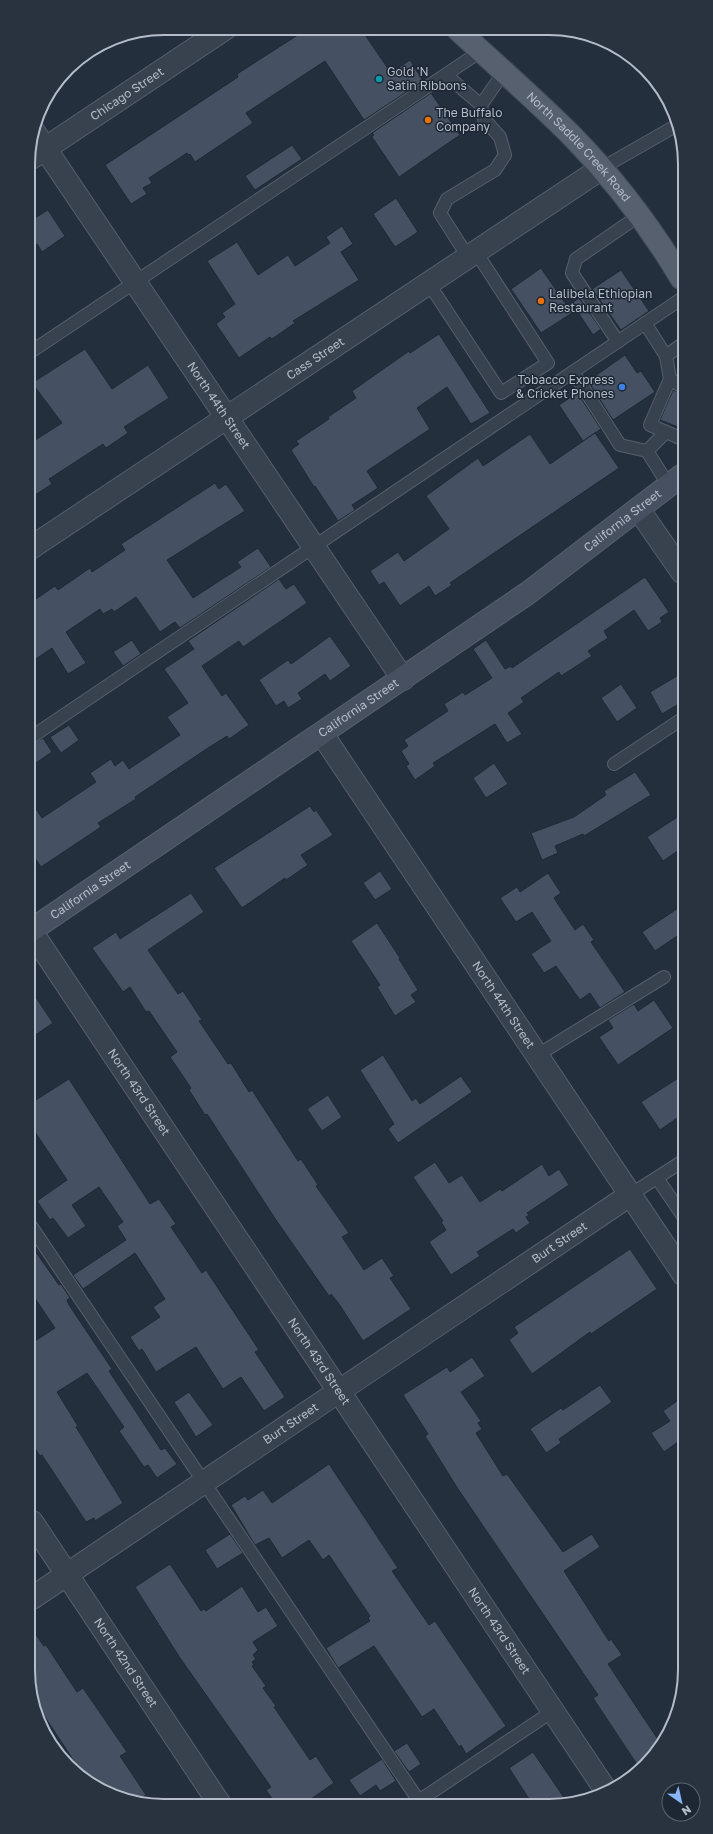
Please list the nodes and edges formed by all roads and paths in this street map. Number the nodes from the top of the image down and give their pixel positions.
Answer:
1 (215, 35) edge
2 (463, 35) edge
3 (481, 51) junction
4 (504, 72) junction
5 (446, 75) junction
6 (480, 105) junction
7 (673, 127) edge
8 (36, 147) edge
9 (602, 168) junction
10 (640, 215) junction
11 (472, 255) junction
12 (678, 273) edge
13 (136, 283) junction
14 (429, 284) junction
15 (678, 301) edge
16 (645, 323) junction
17 (618, 342) junction
18 (678, 347) edge
19 (35, 349) edge
20 (666, 356) junction
21 (573, 372) junction
22 (670, 379) junction
23 (678, 384) edge
24 (227, 418) junction
25 (666, 432) junction
26 (678, 437) edge
27 (647, 451) junction
28 (675, 481) edge
29 (639, 510) junction
30 (35, 545) edge
31 (313, 548) junction
32 (678, 566) edge
33 (403, 679) junction
34 (678, 722) edge
35 (322, 734) junction
36 (35, 735) edge
37 (614, 764) dead end
38 (35, 928) edge
39 (35, 937) edge
40 (664, 977) dead end
41 (536, 1056) junction
42 (678, 1164) edge
43 (657, 1178) junction
44 (630, 1195) junction
45 (678, 1209) edge
46 (35, 1232) edge
47 (678, 1267) edge
48 (338, 1392) junction
49 (204, 1483) junction
50 (35, 1527) edge
51 (67, 1575) junction
52 (35, 1596) edge
53 (553, 1711) junction
54 (604, 1787) edge
55 (216, 1799) edge
56 (416, 1799) edge
57 (422, 1799) edge

1 - 8 street, Chicago Street
2 - 3 main road, North Saddle Creek Road
3 - 4 main road, North Saddle Creek Road
3 - 5 lane
4 - 6 lane
4 - 9 main road, North Saddle Creek Road
5 - 6 lane
5 - 13 lane
6 - 11 lane
7 - 9 lane
8 - 13 street, North 44th Street
9 - 10 main road, North Saddle Creek Road
9 - 11 street, Cass Street
10 - 12 main road, North Saddle Creek Road
10 - 17 lane
11 - 14 street, Cass Street
11 - 14 lane
13 - 19 lane
13 - 24 street, North 44th Street
14 - 24 street, Cass Street
15 - 16 lane
16 - 17 lane
16 - 20 lane
17 - 21 lane
18 - 20 lane
20 - 22 lane
21 - 27 lane
21 - 31 lane
22 - 23 lane
22 - 25 lane
24 - 30 street, Cass Street
24 - 31 street, North 44th Street
25 - 26 lane
25 - 27 lane
27 - 28 lane
28 - 29 street, California Street
29 - 32 street
29 - 33 street, California Street
31 - 33 street, North 44th Street
31 - 36 lane
33 - 35 street, California Street
34 - 37 lane
35 - 38 street, California Street
35 - 41 street, North 44th Street
39 - 48 street, North 43rd Street
40 - 41 lane
41 - 44 street, North 44th Street
42 - 43 lane
43 - 44 lane
43 - 45 lane
44 - 47 street, North 44th Street
44 - 48 street, Burt Street
46 - 49 lane
48 - 49 street, Burt Street
48 - 53 street, North 43rd Street
49 - 51 street, Burt Street
49 - 56 lane
50 - 51 street, North 42nd Street
51 - 52 street, Burt Street
51 - 55 street, North 42nd Street
53 - 54 street, North 43rd Street
53 - 57 lane

